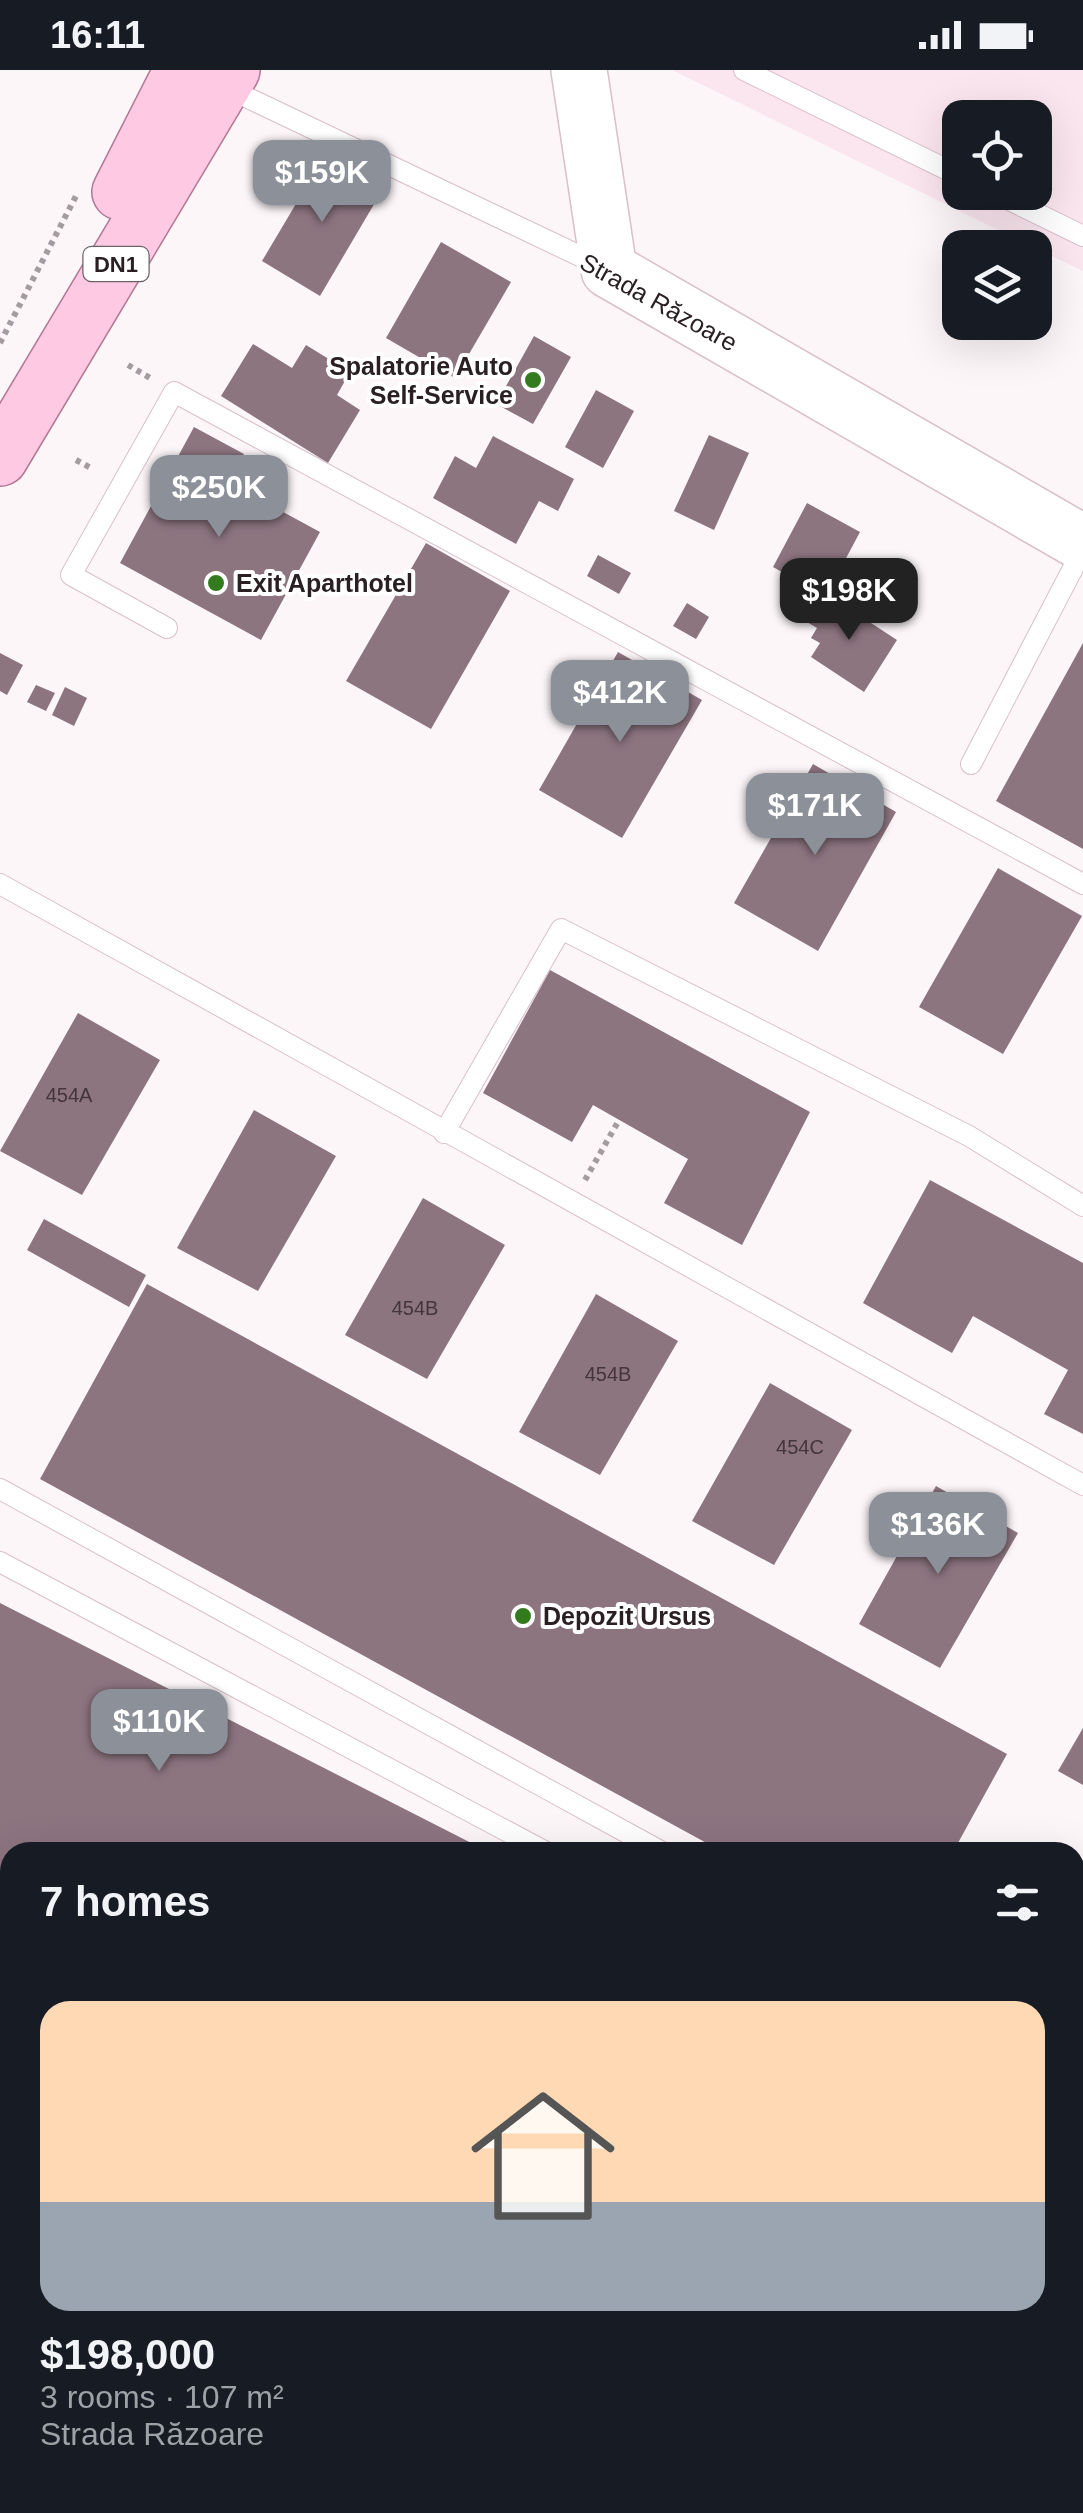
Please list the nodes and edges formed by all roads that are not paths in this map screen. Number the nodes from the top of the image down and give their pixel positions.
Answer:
1 (579, 70) edge
2 (744, 70) edge
3 (212, 75) edge
4 (942, 167) edge
5 (1030, 210) edge
6 (1083, 236) edge
7 (609, 270) junction
8 (0, 454) edge
9 (1083, 546) edge
10 (167, 628) dead end
11 (972, 764) dead end
12 (0, 884) edge
13 (1083, 884) edge
14 (444, 1133) junction
15 (1083, 1206) edge
16 (1083, 1485) edge
17 (0, 1488) edge
18 (0, 1562) edge
19 (527, 1842) edge
20 (644, 1842) edge

1 - 7 street
2 - 4 lane
3 - 7 lane, Strada Răzoare
3 - 8 main road, DN1
5 - 6 lane
7 - 9 street, Strada Răzoare
9 - 11 lane
10 - 13 lane
12 - 14 lane
14 - 15 lane
14 - 16 lane
17 - 20 lane
18 - 19 lane

